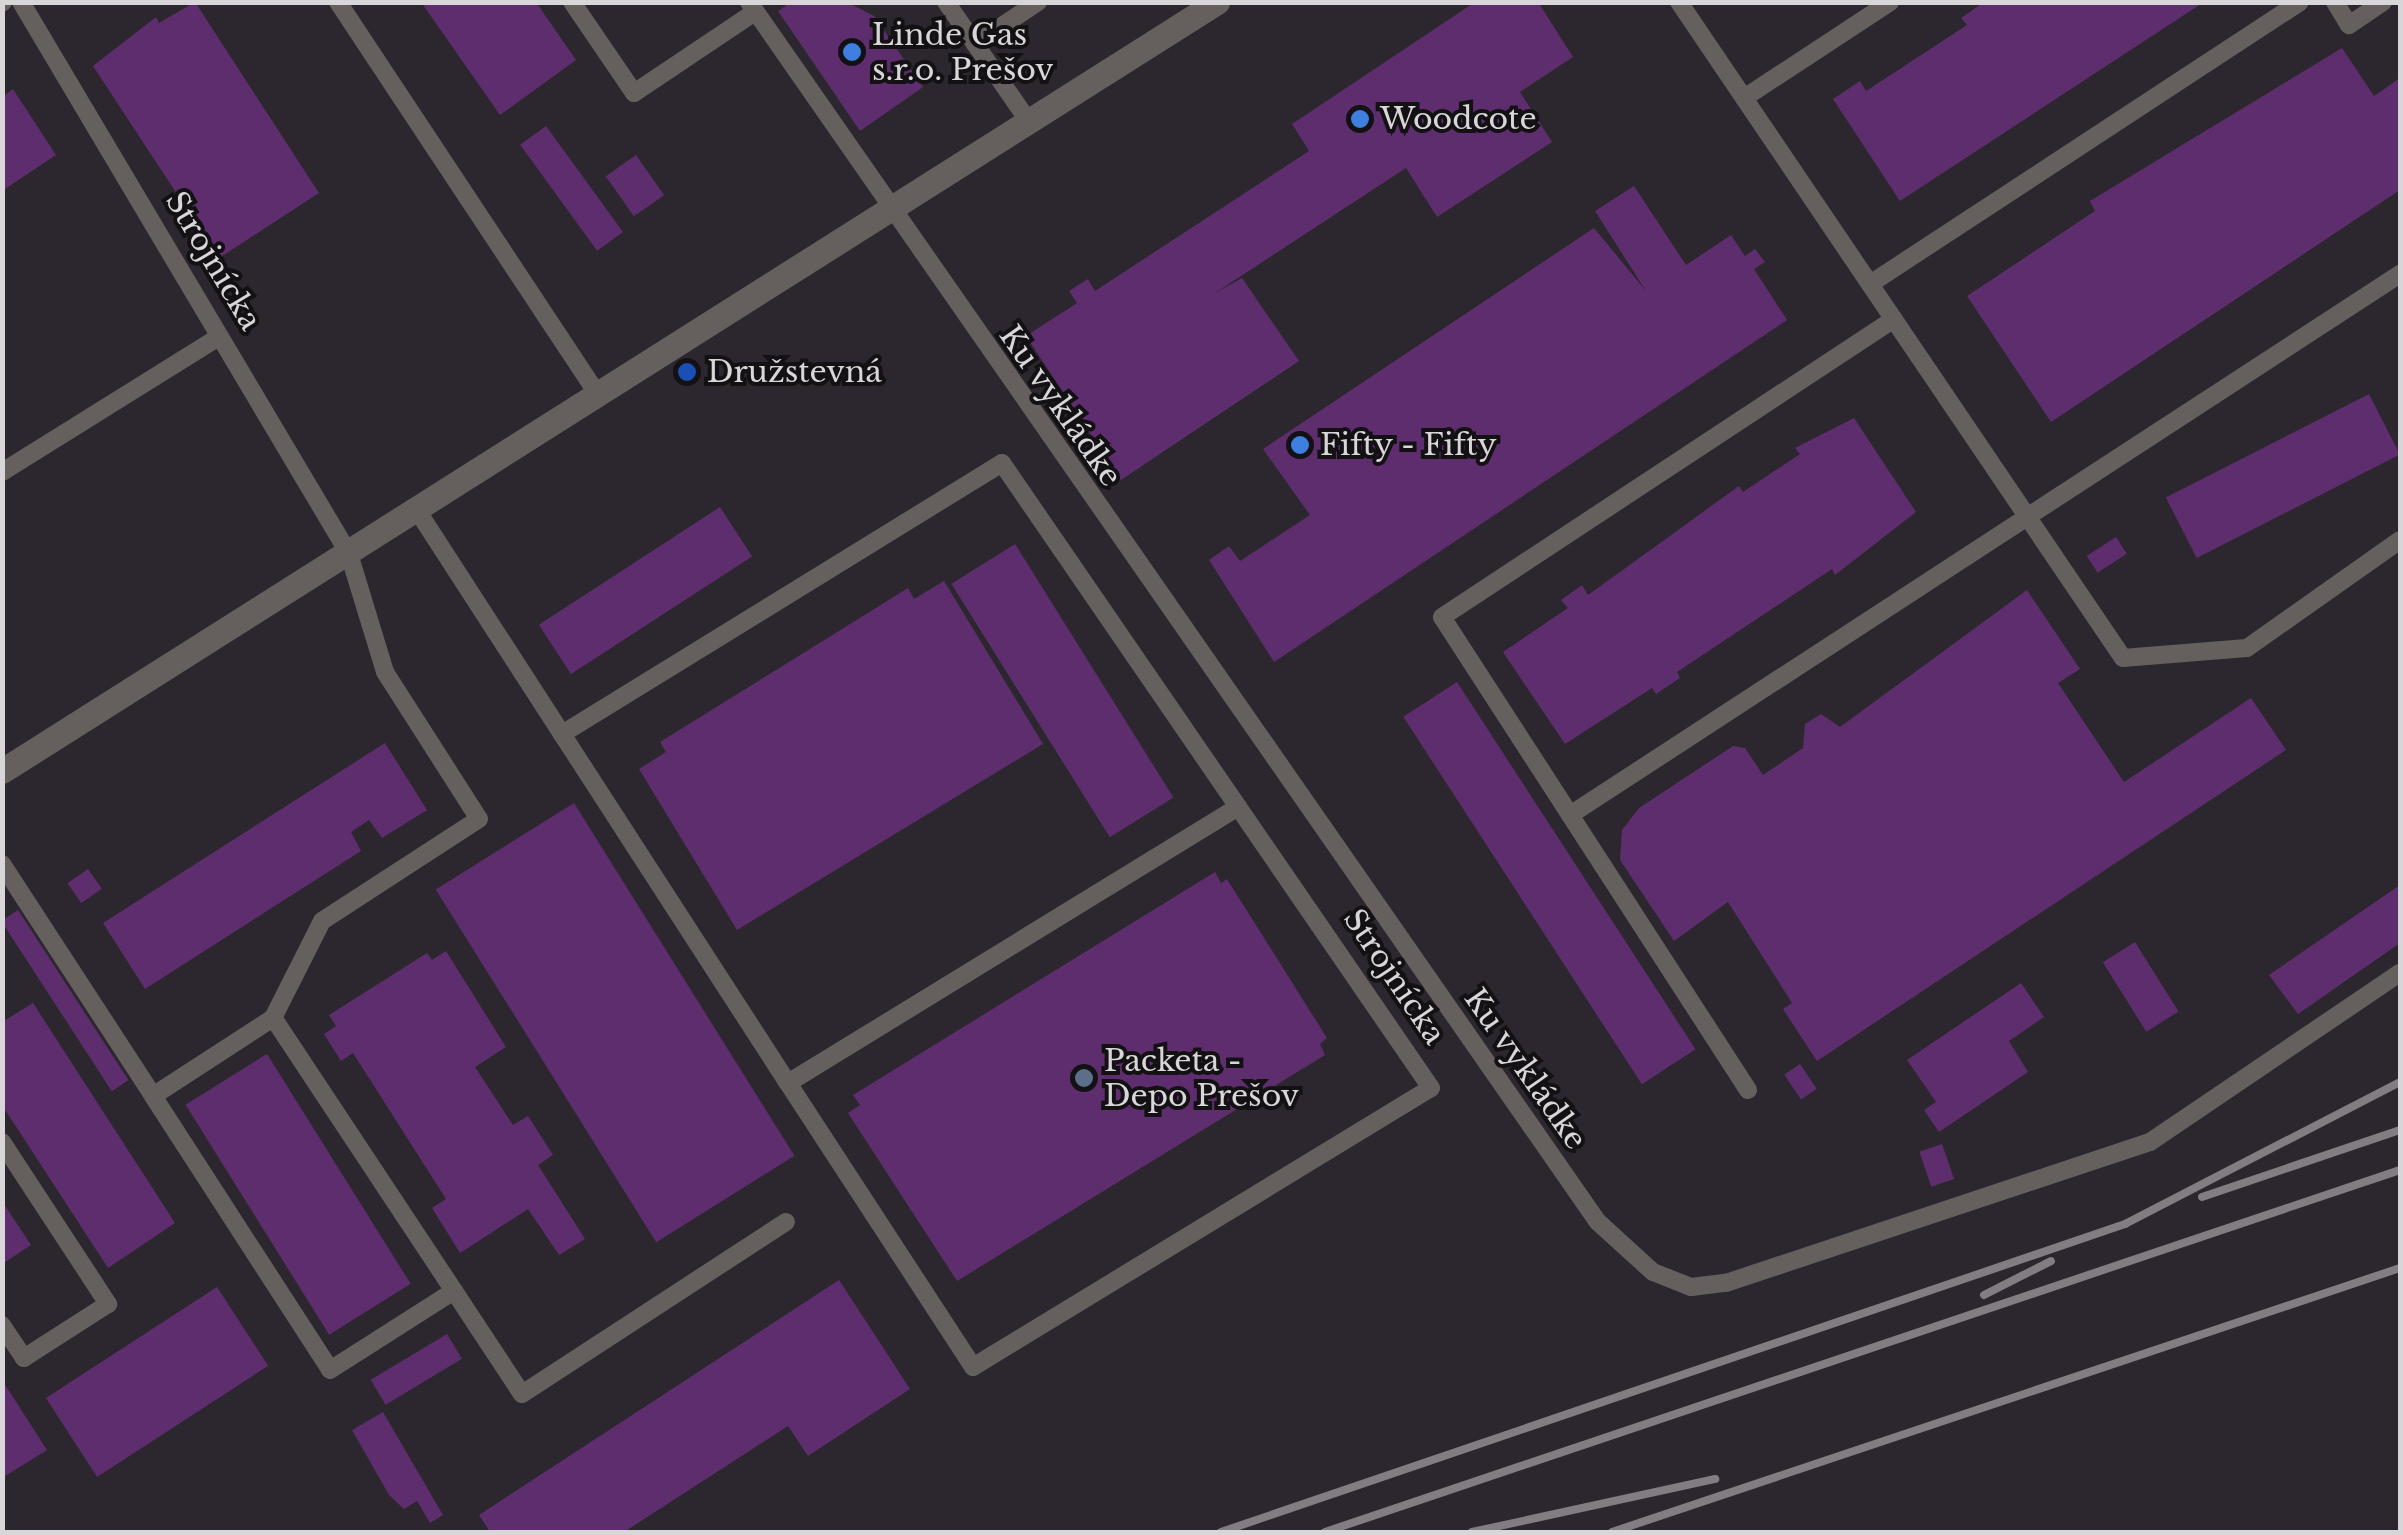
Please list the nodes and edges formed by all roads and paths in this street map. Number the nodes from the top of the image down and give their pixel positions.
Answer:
1 (21, 2) edge
2 (338, 2) edge
3 (572, 2) edge
4 (946, 2) edge
5 (1038, 2) edge
6 (1217, 2) edge
7 (1679, 2) edge
8 (1890, 2) edge
9 (2300, 2) edge
10 (2335, 2) edge
11 (2383, 2) edge
12 (752, 7) edge
13 (975, 44) junction
14 (1744, 98) junction
15 (1029, 122) junction
16 (889, 211) junction
17 (2400, 274) edge
18 (1870, 284) junction
19 (1894, 319) junction
20 (220, 336) junction
21 (596, 393) junction
22 (2, 472) edge
23 (416, 510) junction
24 (2030, 520) junction
25 (2400, 540) edge
26 (349, 554) junction
27 (562, 734) junction
28 (2, 771) edge
29 (1238, 807) junction
30 (1570, 816) junction
31 (2, 864) edge
32 (2400, 972) edge
33 (273, 1018) junction
34 (788, 1083) junction
35 (1748, 1090) dead end
36 (152, 1096) junction
37 (2, 1142) edge
38 (786, 1222) dead end
39 (454, 1290) junction
40 (2, 1325) edge

1 - 20 lane, Strojnícka
2 - 21 lane
3 - 12 lane
4 - 13 lane
5 - 13 lane
6 - 15 street
7 - 14 lane
8 - 14 lane
9 - 18 lane
10 - 11 lane
12 - 16 lane, Ku vykládke
13 - 15 lane
14 - 18 lane
15 - 16 street
16 - 21 street
16 - 32 lane, Ku vykládke
17 - 24 lane
18 - 19 lane
19 - 24 lane
19 - 30 lane
20 - 22 lane
20 - 26 lane, Strojnícka
21 - 23 street
23 - 26 street
23 - 27 lane, Strojnícka
24 - 25 lane
24 - 30 lane
26 - 28 street
26 - 33 lane, Strojnícka
27 - 29 lane, Strojnícka
27 - 34 lane, Strojnícka
29 - 34 lane
29 - 34 lane, Strojnícka
30 - 35 lane
31 - 36 lane
33 - 36 lane
33 - 39 lane
36 - 39 lane
37 - 40 lane
38 - 39 lane

